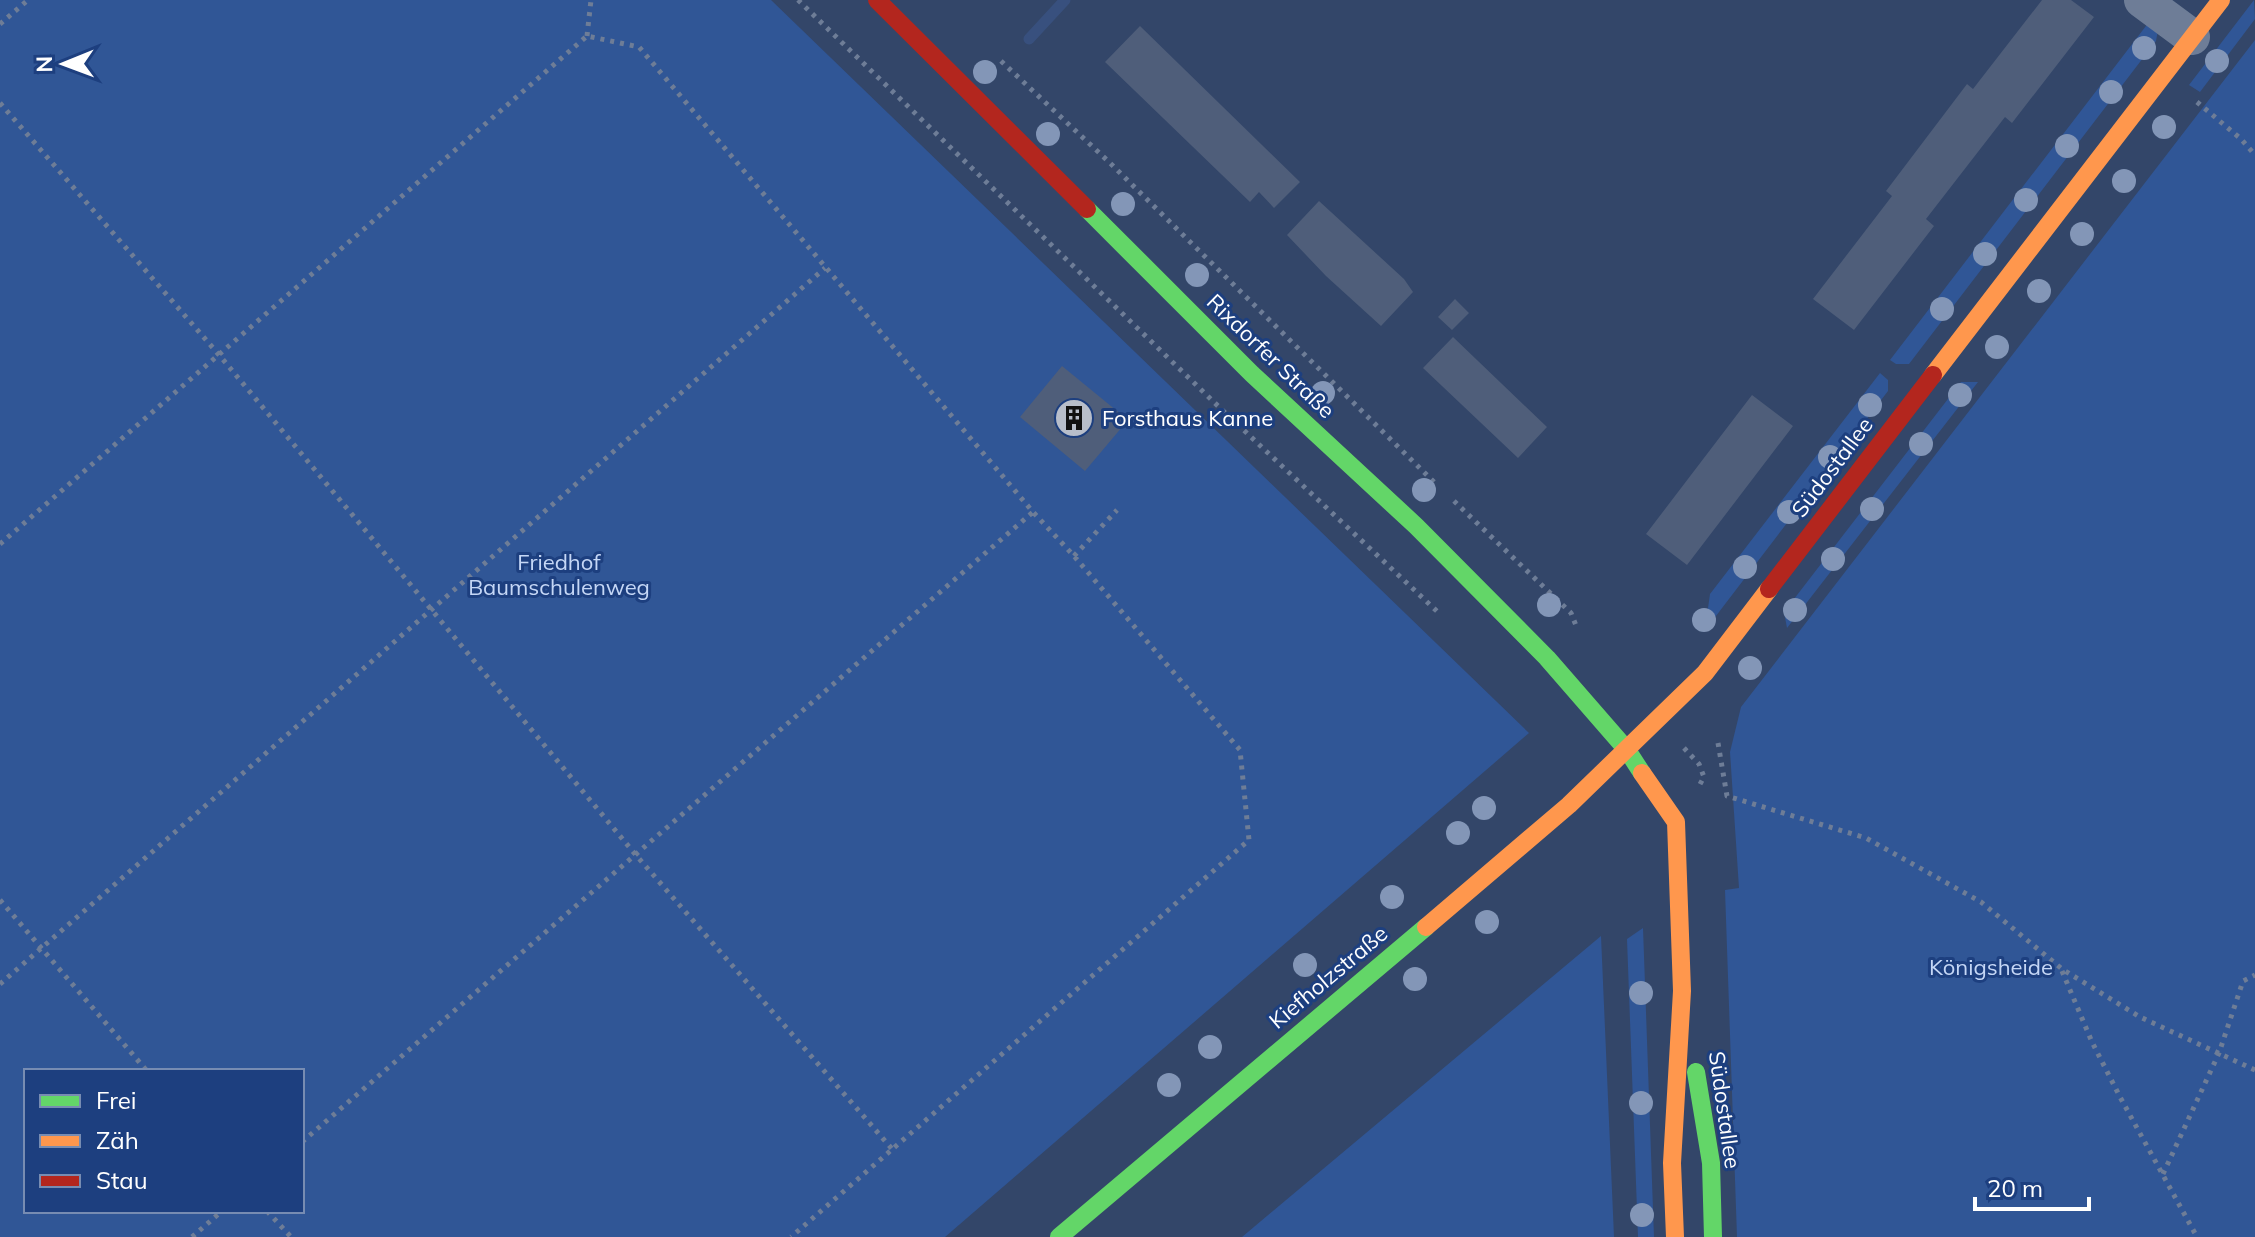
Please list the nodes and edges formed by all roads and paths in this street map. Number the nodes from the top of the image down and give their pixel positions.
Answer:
1 (28, 0) edge
2 (591, 0) edge
3 (798, 0) edge
4 (877, 0) edge
5 (2142, 0) edge
6 (2221, 0) edge
7 (0, 24) edge
8 (587, 36) junction
9 (2192, 37) junction
10 (994, 54) dead end
11 (2197, 102) dead end
12 (0, 103) edge
13 (2255, 155) edge
14 (825, 268) junction
15 (220, 356) junction
16 (1439, 487) dead end
17 (1450, 497) dead end
18 (1117, 510) dead end
19 (1033, 512) junction
20 (0, 544) edge
21 (1074, 556) junction
22 (432, 611) junction
23 (1451, 624) dead end
24 (1582, 642) dead end
25 (1718, 743) dead end
26 (1627, 750) junction
27 (635, 854) junction
28 (0, 900) edge
29 (42, 948) junction
30 (2062, 969) junction
31 (2255, 975) edge
32 (0, 984) edge
33 (1682, 991) junction
34 (2219, 1053) junction
35 (145, 1069) edge
36 (2255, 1070) edge
37 (304, 1140) edge
38 (893, 1150) junction
39 (2163, 1174) junction
40 (220, 1213) edge
41 (269, 1213) edge
42 (192, 1237) edge
43 (291, 1237) edge
44 (791, 1237) edge
45 (1059, 1237) edge
46 (1675, 1237) edge
47 (1713, 1237) edge
48 (2197, 1237) edge

1 - 7 path
2 - 8 path
3 - 23 path
4 - 26 main road, Rixdorfer Straße
5 - 9 street
6 - 9 main road, Südostallee
8 - 14 path
8 - 15 path
9 - 26 main road, Südostallee
10 - 16 path
11 - 13 path
12 - 15 path
14 - 19 path
14 - 22 path
15 - 20 path
15 - 22 path
17 - 24 path
18 - 21 path
19 - 21 path
19 - 27 path
21 - 38 path
22 - 27 path
22 - 29 path
25 - 30 path
26 - 33 main road, Südostallee
26 - 45 main road, Kiefholzstraße
27 - 37 path
27 - 38 path
28 - 29 path
29 - 32 path
29 - 35 path
30 - 34 path
30 - 39 path
31 - 34 path
33 - 46 main road, Südostallee
33 - 47 main road, Südostallee
34 - 36 path
34 - 39 path
38 - 44 path
39 - 48 path
40 - 42 path
41 - 43 path

